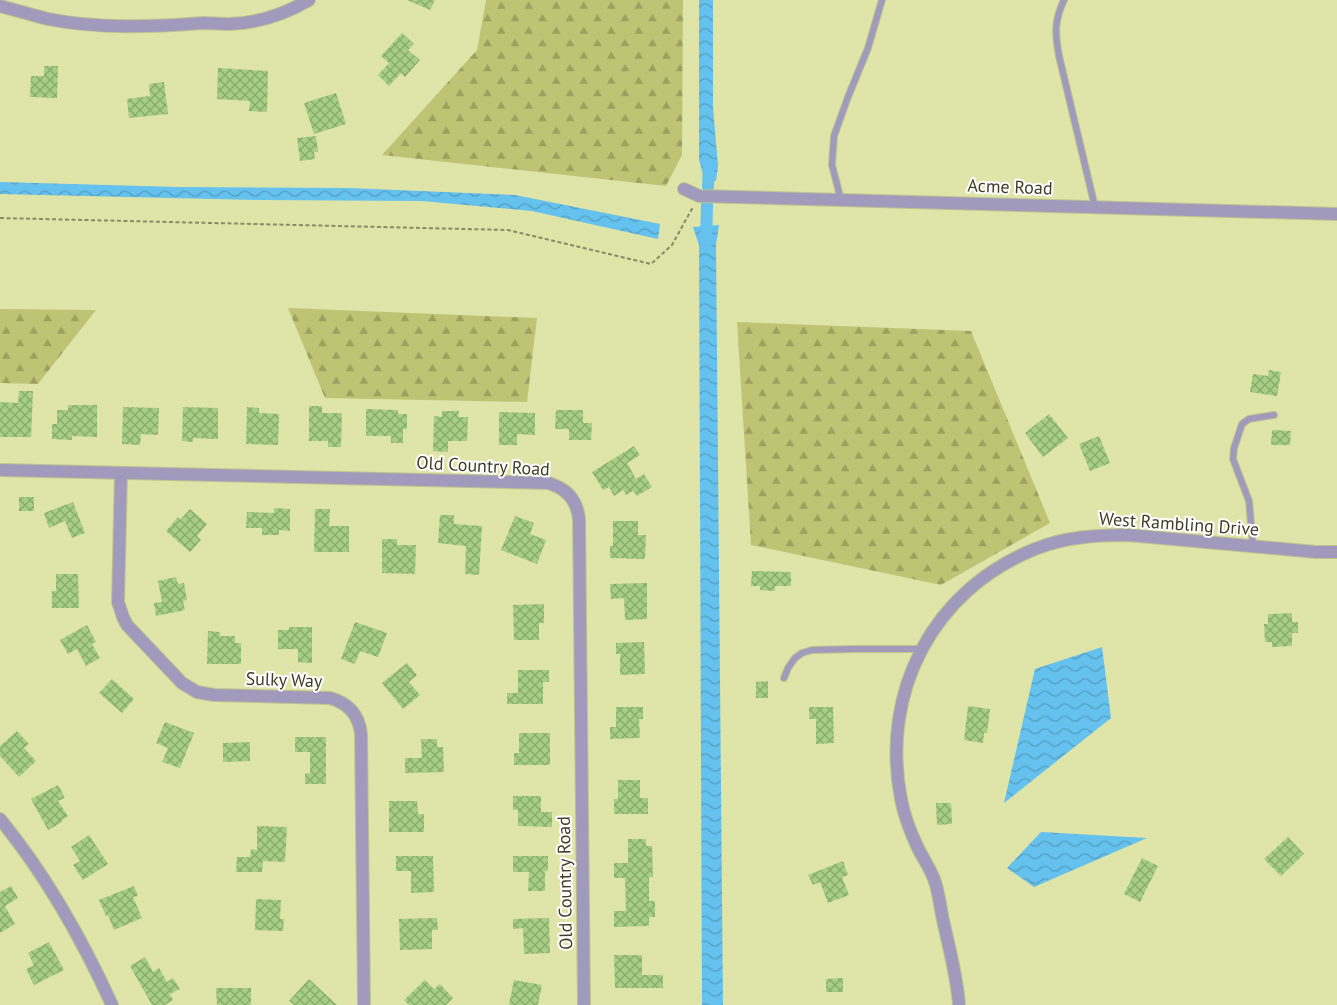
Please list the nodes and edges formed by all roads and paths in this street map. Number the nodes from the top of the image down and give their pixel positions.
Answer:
1 (309, 0) edge
2 (882, 0) edge
3 (1064, 0) edge
4 (0, 6) edge
5 (684, 189) dead end
6 (698, 196) junction
7 (841, 200) junction
8 (1095, 207) junction
9 (1337, 214) edge
10 (0, 218) edge
11 (1274, 415) dead end
12 (0, 470) edge
13 (121, 473) junction
14 (1253, 546) junction
15 (1337, 552) edge
16 (922, 649) junction
17 (784, 678) dead end
18 (0, 819) edge
19 (112, 1005) edge
20 (364, 1005) edge
21 (584, 1005) edge
22 (958, 1005) edge

1 - 4 street
2 - 7 lane
3 - 8 lane
5 - 6 street, Acme Road
6 - 7 street, Acme Road
6 - 10 path
7 - 8 street, Acme Road
8 - 9 street, Acme Road
11 - 14 lane
12 - 13 street, Old Country Road
13 - 20 street, Sulky Way
13 - 21 street, Old Country Road
14 - 15 street, West Rambling Drive
14 - 16 street, West Rambling Drive
16 - 17 lane
16 - 22 street, West Rambling Drive
18 - 19 street

